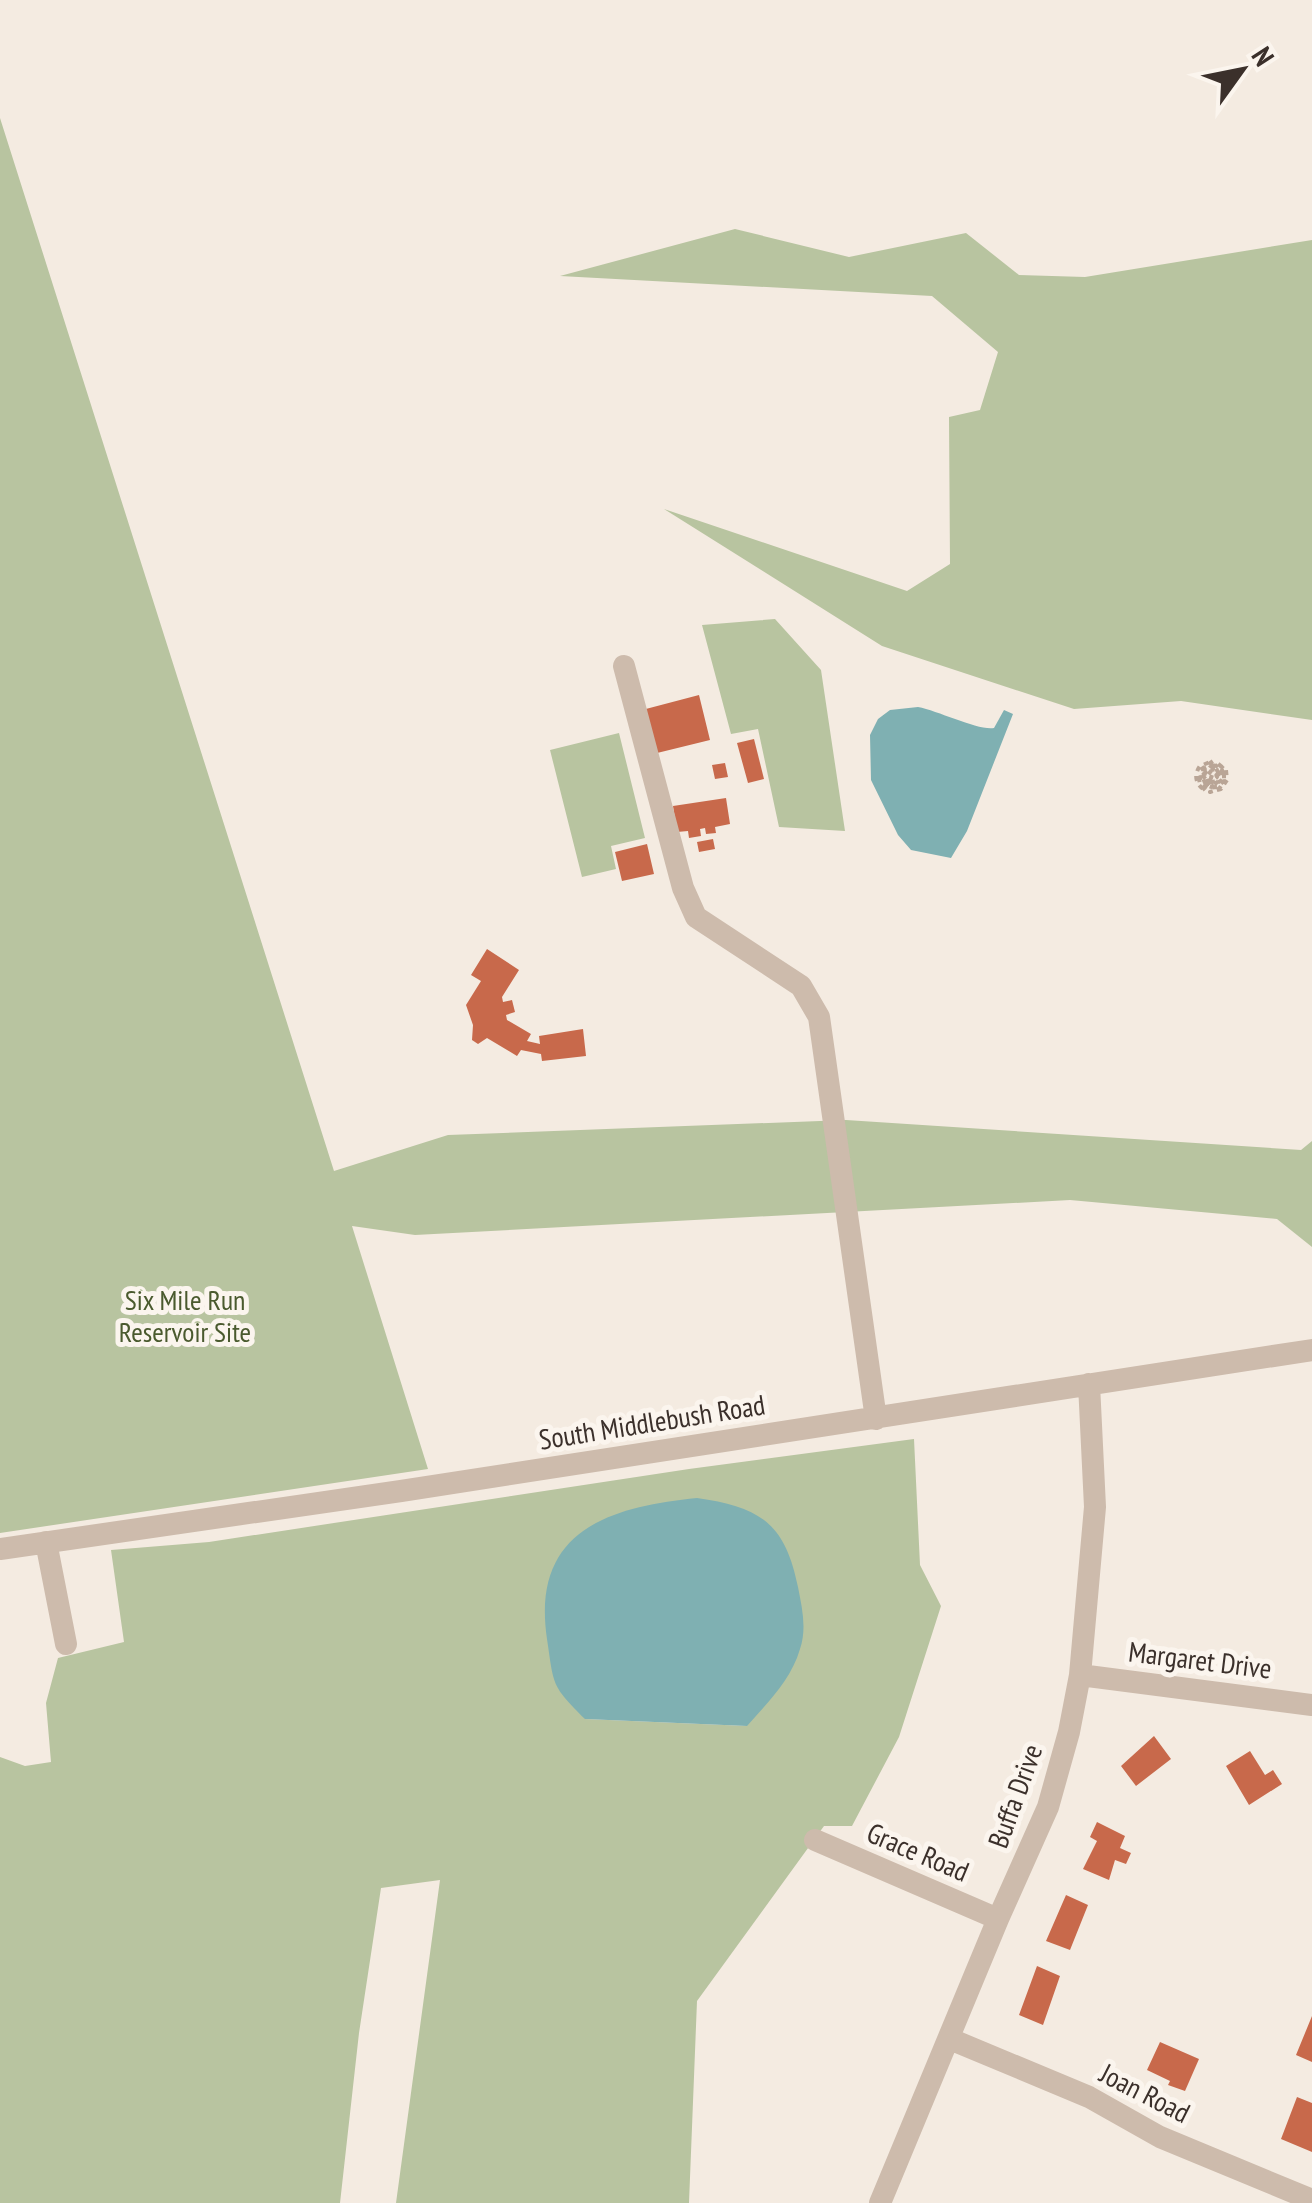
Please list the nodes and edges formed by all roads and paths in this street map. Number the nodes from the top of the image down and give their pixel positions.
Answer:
1 (624, 666) dead end
2 (1216, 760) dead end
3 (1212, 775) dead end
4 (1312, 1350) edge
5 (1089, 1384) junction
6 (876, 1419) junction
7 (46, 1542) junction
8 (0, 1549) edge
9 (66, 1644) dead end
10 (1080, 1675) junction
11 (1312, 1705) edge
12 (814, 1840) dead end
13 (998, 1918) junction
14 (950, 2040) junction
15 (1312, 2200) edge
16 (880, 2203) edge

1 - 6 street
2 - 3 path
4 - 5 street, South Middlebush Road
5 - 6 street, South Middlebush Road
5 - 10 street, Buffa Drive
6 - 7 street, South Middlebush Road
7 - 8 street, South Middlebush Road
7 - 9 street
10 - 11 street, Margaret Drive
10 - 13 street, Buffa Drive
12 - 13 street, Grace Road
13 - 14 street, Buffa Drive
14 - 15 street, Joan Road
14 - 16 street, Buffa Drive

